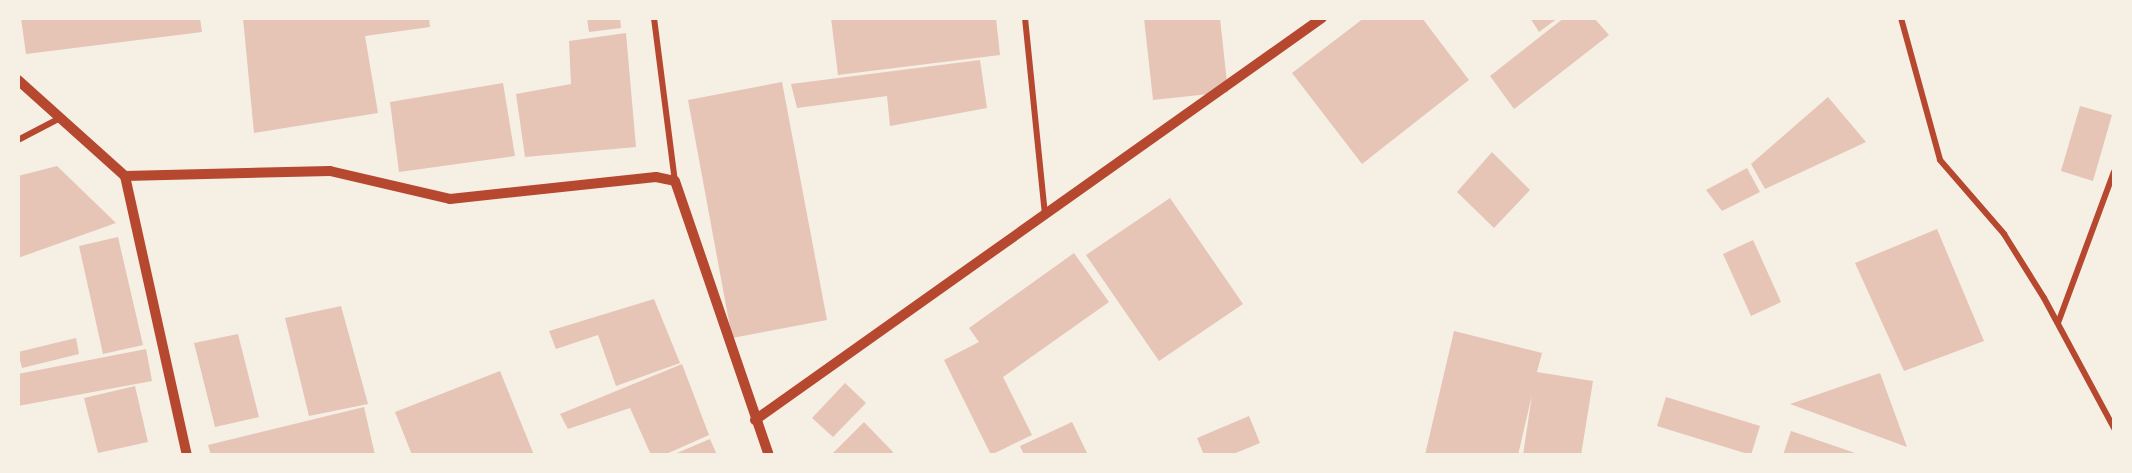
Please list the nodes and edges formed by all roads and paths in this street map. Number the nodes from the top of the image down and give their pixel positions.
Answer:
1 (654, 18) edge
2 (1025, 18) edge
3 (1322, 18) edge
4 (1901, 18) edge
5 (18, 80) edge
6 (60, 118) junction
7 (18, 140) edge
8 (2114, 172) edge
9 (124, 176) junction
10 (675, 181) junction
11 (1045, 214) junction
12 (2058, 323) junction
13 (755, 420) junction
14 (2114, 428) edge
15 (187, 455) edge
16 (769, 455) edge

1 - 10 street
2 - 11 street
3 - 11 street
4 - 12 street
5 - 6 street
6 - 7 street
6 - 9 street
8 - 12 street
9 - 10 street
9 - 15 street
10 - 13 street
11 - 13 street
12 - 14 street
13 - 16 street

